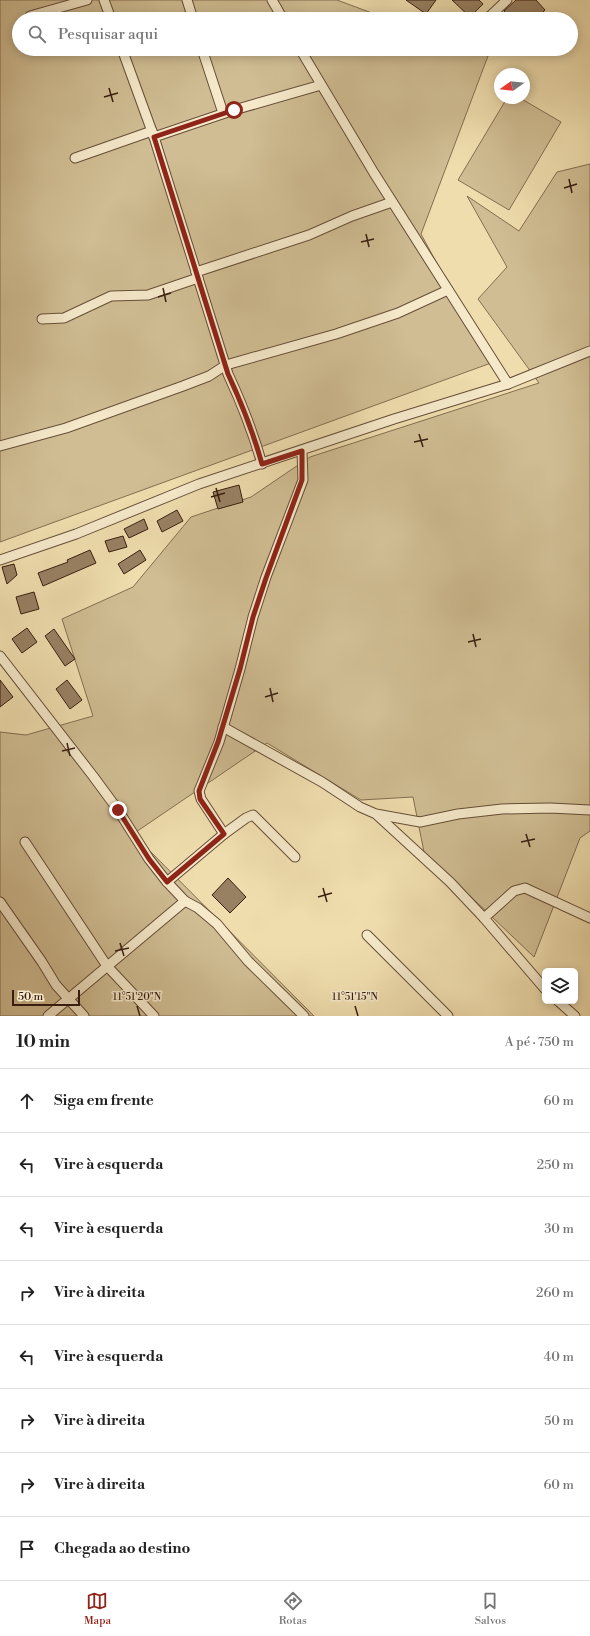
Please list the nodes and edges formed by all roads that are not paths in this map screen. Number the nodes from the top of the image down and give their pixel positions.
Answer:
1 (87, 0) edge
2 (104, 0) edge
3 (187, 0) edge
4 (272, 0) edge
5 (503, 1) edge
6 (44, 12) edge
7 (108, 12) edge
8 (191, 12) edge
9 (279, 12) edge
10 (493, 12) edge
11 (125, 56) edge
12 (204, 56) edge
13 (304, 56) edge
14 (321, 84) junction
15 (223, 113) junction
16 (153, 134) junction
17 (75, 158) dead end
18 (392, 202) junction
19 (197, 275) junction
20 (448, 290) junction
21 (42, 319) dead end
22 (590, 351) edge
23 (226, 364) junction
24 (508, 384) junction
25 (0, 446) edge
26 (302, 451) junction
27 (262, 464) junction
28 (0, 560) edge
29 (0, 656) edge
30 (223, 727) junction
31 (590, 810) edge
32 (376, 814) junction
33 (224, 834) junction
34 (25, 842) dead end
35 (295, 857) dead end
36 (167, 882) junction
37 (185, 901) junction
38 (0, 902) edge
39 (484, 918) junction
40 (590, 918) edge
41 (367, 935) dead end
42 (107, 966) junction
43 (542, 986) edge
44 (68, 998) junction
45 (561, 1004) edge
46 (48, 1016) edge
47 (84, 1016) edge
48 (154, 1016) edge
49 (304, 1016) edge
50 (448, 1016) edge
51 (575, 1016) edge

1 - 6 street
2 - 7 street
3 - 8 street
4 - 9 street
5 - 10 street
11 - 16 street
12 - 15 street
13 - 14 street
14 - 15 street
14 - 18 street
15 - 16 street
16 - 17 street
16 - 19 street
18 - 19 street
18 - 20 street
19 - 21 street
19 - 23 street
20 - 23 street
20 - 24 street
22 - 24 street
23 - 25 street
23 - 27 street
24 - 26 street
26 - 27 street
26 - 30 street
27 - 28 street
29 - 36 street
30 - 32 street
30 - 33 street
31 - 32 street
32 - 39 street
33 - 35 street
33 - 36 street
34 - 42 street
36 - 37 street
37 - 42 street
37 - 49 street
38 - 44 street
39 - 40 street
39 - 43 street
41 - 50 street
42 - 44 street
42 - 48 street
44 - 46 street
44 - 47 street
45 - 51 street

